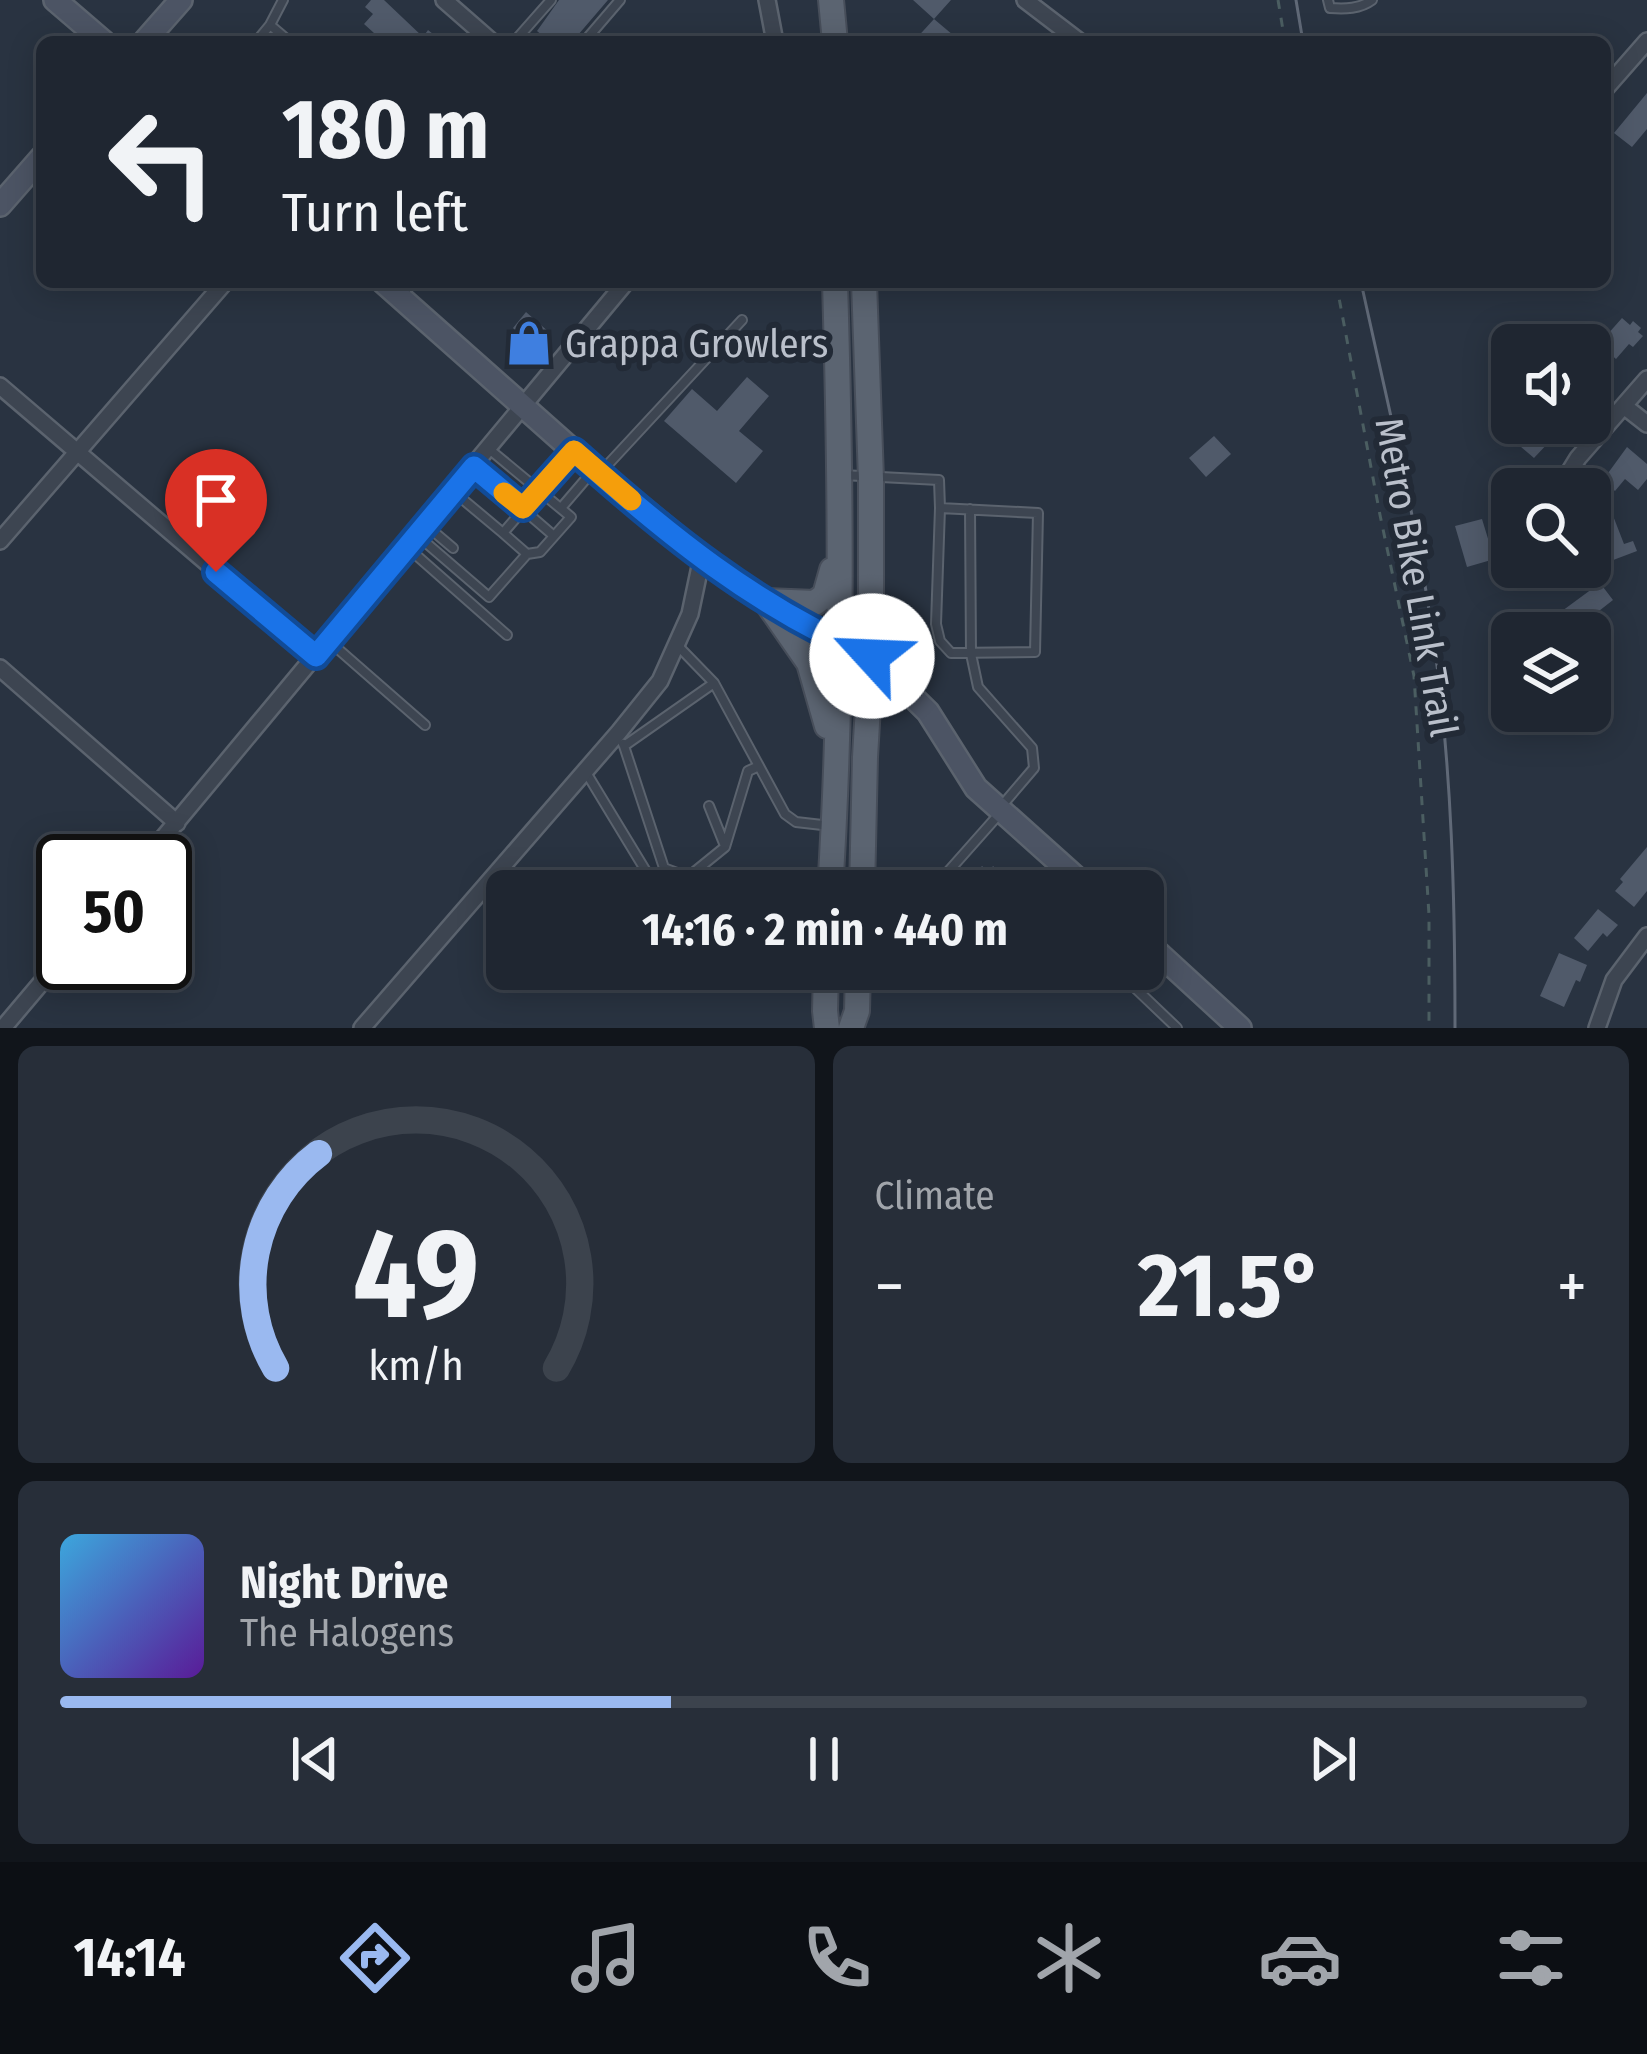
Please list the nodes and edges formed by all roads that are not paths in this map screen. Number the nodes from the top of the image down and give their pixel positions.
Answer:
1 (182, 0) edge
2 (283, 0) edge
3 (443, 0) edge
4 (551, 0) edge
5 (620, 0) edge
6 (767, 0) edge
7 (831, 0) edge
8 (1025, 0) edge
9 (1328, 0) edge
10 (1372, 0) edge
11 (61, 2) edge
12 (270, 25) junction
13 (98, 36) edge
14 (149, 36) edge
15 (261, 36) edge
16 (283, 36) edge
17 (485, 36) edge
18 (519, 36) edge
19 (589, 36) edge
20 (774, 36) edge
21 (834, 36) edge
22 (1072, 36) edge
23 (1647, 41) edge
24 (1611, 82) edge
25 (36, 164) edge
26 (0, 205) edge
27 (220, 288) edge
28 (400, 288) edge
29 (621, 288) edge
30 (835, 288) edge
31 (864, 288) edge
32 (742, 320) dead end
33 (1647, 379) edge
34 (0, 386) edge
35 (524, 406) junction
36 (1624, 406) junction
37 (1647, 424) edge
38 (490, 448) junction
39 (574, 451) junction
40 (76, 453) junction
41 (474, 467) junction
42 (1573, 468) edge
43 (597, 471) junction
44 (840, 475) junction
45 (871, 479) junction
46 (539, 490) junction
47 (454, 491) junction
48 (523, 508) junction
49 (561, 508) junction
50 (940, 508) junction
51 (970, 509) junction
52 (503, 533) junction
53 (417, 536) junction
54 (554, 536) junction
55 (840, 538) junction
56 (0, 541) edge
57 (453, 548) dead end
58 (527, 554) junction
59 (702, 557) junction
60 (489, 579) dead end
61 (498, 587) junction
62 (766, 601) junction
63 (507, 635) dead end
64 (329, 641) junction
65 (839, 643) junction
66 (677, 645) junction
67 (971, 653) junction
68 (316, 656) junction
69 (872, 656) junction
70 (0, 668) edge
71 (714, 683) junction
72 (425, 725) dead end
73 (622, 739) junction
74 (835, 758) junction
75 (759, 766) junction
76 (584, 769) junction
77 (748, 771) junction
78 (738, 776) dead end
79 (709, 806) dead end
80 (1000, 811) junction
81 (177, 823) junction
82 (833, 826) junction
83 (168, 834) edge
84 (725, 847) junction
85 (645, 870) edge
86 (831, 870) edge
87 (862, 870) edge
88 (949, 870) edge
89 (1066, 870) edge
90 (1647, 936) edge
91 (1164, 964) edge
92 (36, 989) edge
93 (826, 990) edge
94 (858, 990) edge
95 (1137, 990) edge
96 (3, 1028) edge
97 (362, 1028) edge
98 (827, 1028) edge
99 (851, 1028) edge
100 (1177, 1028) edge
101 (1240, 1028) edge
102 (1597, 1028) edge

1 - 14 main road
2 - 12 lane
3 - 17 street
4 - 18 lane
5 - 19 lane
6 - 20 street
7 - 21 main road
8 - 22 street
9 - 10 lane
11 - 13 main road
12 - 15 lane
12 - 16 lane
23 - 24 street
25 - 26 main road
27 - 40 street
28 - 35 main road
29 - 35 street
30 - 44 main road
31 - 45 main road
32 - 43 lane
33 - 36 street
34 - 40 street
35 - 38 street
35 - 39 main road
36 - 37 street
36 - 42 street
38 - 41 street
38 - 46 lane
39 - 43 main road
39 - 46 lane
40 - 56 street
40 - 68 street
41 - 47 street
41 - 48 lane
43 - 49 lane
43 - 59 main road
44 - 45 lane
44 - 55 main road
45 - 50 lane
45 - 69 main road
46 - 48 lane
46 - 49 lane
47 - 52 lane
47 - 53 street
48 - 52 lane
48 - 54 lane
49 - 54 lane
50 - 51 lane
50 - 67 lane
51 - 67 lane
51 - 67 lane
52 - 58 lane
53 - 57 lane
53 - 61 lane
53 - 63 lane
53 - 64 street
54 - 58 lane
55 - 62 main road
55 - 65 main road
58 - 61 lane
59 - 62 main road
59 - 66 street
60 - 61 lane
62 - 65 main road
62 - 74 main road
64 - 68 street
64 - 72 lane
65 - 69 main road
65 - 74 main road
66 - 71 lane
66 - 73 street
67 - 80 lane
68 - 81 street
69 - 80 main road
69 - 87 main road
70 - 81 street
71 - 73 lane
71 - 75 lane
73 - 76 street
73 - 84 lane
74 - 82 main road
75 - 77 lane
75 - 82 lane
76 - 85 lane
76 - 97 street
77 - 78 lane
77 - 84 lane
79 - 84 lane
80 - 88 lane
80 - 89 main road
81 - 83 street
82 - 86 main road
90 - 102 street
91 - 101 main road
92 - 96 street
93 - 98 main road
94 - 99 main road
95 - 100 lane

